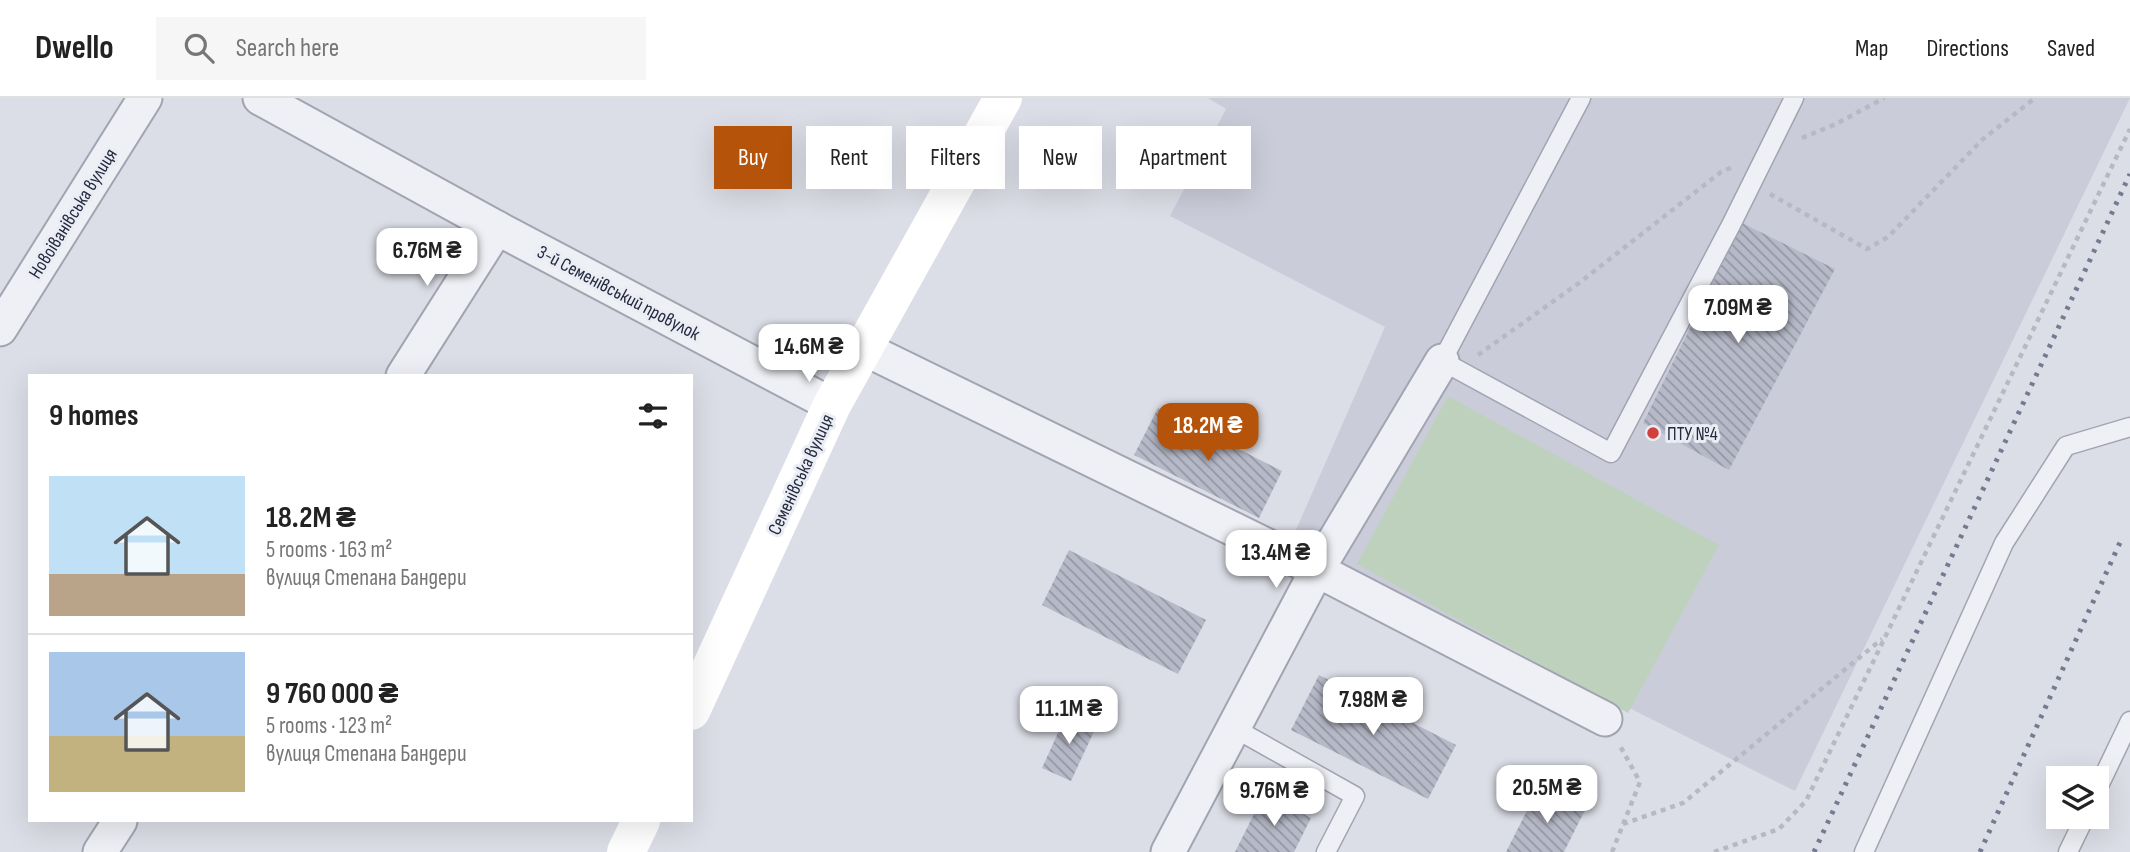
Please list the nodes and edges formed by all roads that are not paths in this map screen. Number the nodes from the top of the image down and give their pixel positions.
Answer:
1 (145, 98) edge
2 (260, 98) edge
3 (1003, 98) edge
4 (1580, 98) edge
5 (1794, 98) edge
6 (497, 228) junction
7 (0, 329) edge
8 (863, 348) junction
9 (1450, 365) junction
10 (404, 374) edge
11 (832, 405) junction
12 (2130, 428) edge
13 (1317, 570) junction
14 (693, 707) edge
15 (1605, 719) road end
16 (2130, 721) edge
17 (1234, 729) junction
18 (2108, 766) edge
19 (119, 822) edge
20 (641, 822) edge
21 (2079, 829) edge
22 (100, 852) edge
23 (626, 852) edge
24 (1168, 852) edge
25 (1326, 852) edge
26 (1864, 852) edge
27 (2068, 852) edge

1 - 7 street, Новоіванівська вулиця
2 - 6 street, 3-й Семенівський провулок
3 - 8 street, Семенівська вулиця
4 - 9 lane
5 - 9 lane
6 - 10 street
6 - 11 street, 3-й Семенівський провулок
8 - 11 street, Семенівська вулиця
8 - 13 street
9 - 13 street
11 - 14 street, Семенівська вулиця
12 - 26 lane
13 - 15 street
13 - 17 street
16 - 18 lane
17 - 24 street
17 - 25 lane
19 - 22 street
20 - 23 street
21 - 27 lane

